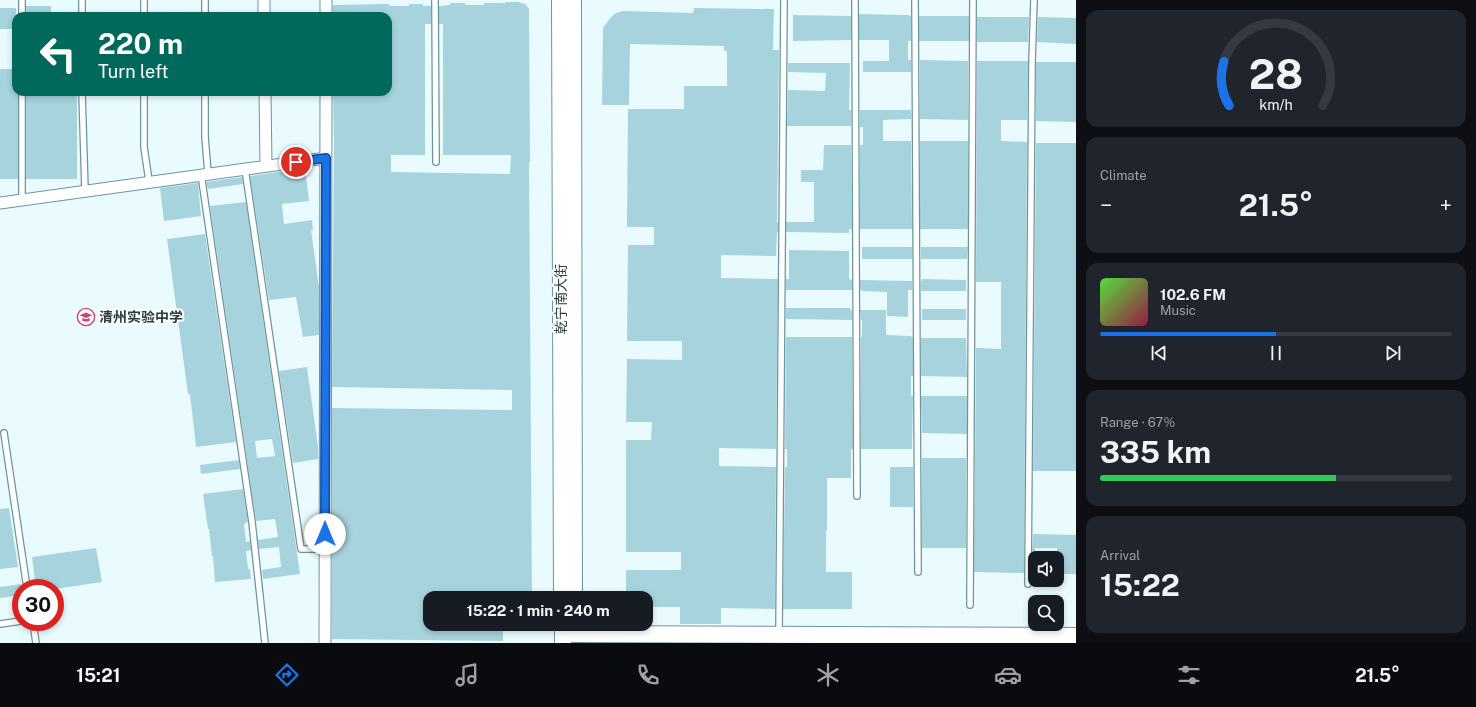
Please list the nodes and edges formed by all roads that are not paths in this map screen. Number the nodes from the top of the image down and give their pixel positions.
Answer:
1 (22, 0) edge
2 (82, 0) edge
3 (144, 0) edge
4 (204, 0) edge
5 (264, 0) edge
6 (326, 0) edge
7 (435, 0) edge
8 (560, 0) edge
9 (573, 0) edge
10 (784, 0) edge
11 (855, 0) edge
12 (915, 0) edge
13 (973, 0) edge
14 (1034, 0) edge
15 (22, 12) edge
16 (82, 12) edge
17 (144, 12) edge
18 (204, 12) edge
19 (264, 12) edge
20 (326, 12) edge
21 (22, 96) edge
22 (82, 96) edge
23 (144, 96) edge
24 (205, 96) edge
25 (265, 96) edge
26 (326, 96) edge
27 (326, 158) junction
28 (436, 162) dead end
29 (266, 166) junction
30 (245, 168) junction
31 (205, 174) junction
32 (149, 181) junction
33 (85, 190) junction
34 (22, 200) junction
35 (0, 203) edge
36 (4, 434) dead end
37 (857, 496) dead end
38 (325, 549) junction
39 (1028, 551) edge
40 (918, 572) dead end
41 (26, 579) edge
42 (562, 591) edge
43 (574, 591) edge
44 (970, 605) dead end
45 (12, 622) edge
46 (0, 624) edge
47 (34, 631) edge
48 (569, 634) edge
49 (788, 638) edge
50 (1069, 638) edge
51 (735, 639) edge
52 (946, 639) edge
53 (1008, 639) edge
54 (36, 643) edge
55 (265, 643) edge
56 (325, 643) edge

1 - 15 lane
2 - 16 lane
3 - 17 lane
4 - 18 lane
5 - 19 street
6 - 20 street
7 - 28 lane
8 - 42 main road, 乾宁南大街
9 - 43 main road, 乾宁南大街
10 - 49 lane
11 - 37 lane
12 - 40 lane
13 - 44 lane
14 - 39 lane
21 - 34 lane
22 - 33 lane
23 - 32 lane
24 - 31 lane
25 - 29 street
26 - 27 street
27 - 29 street
27 - 38 street
29 - 30 street
30 - 31 street
30 - 38 lane
31 - 32 street
31 - 55 lane
32 - 33 street
33 - 34 street
34 - 35 street
36 - 41 lane
38 - 56 street
45 - 46 lane
47 - 54 lane
48 - 51 main road
49 - 51 main road
49 - 52 main road
50 - 53 main road
52 - 53 main road

